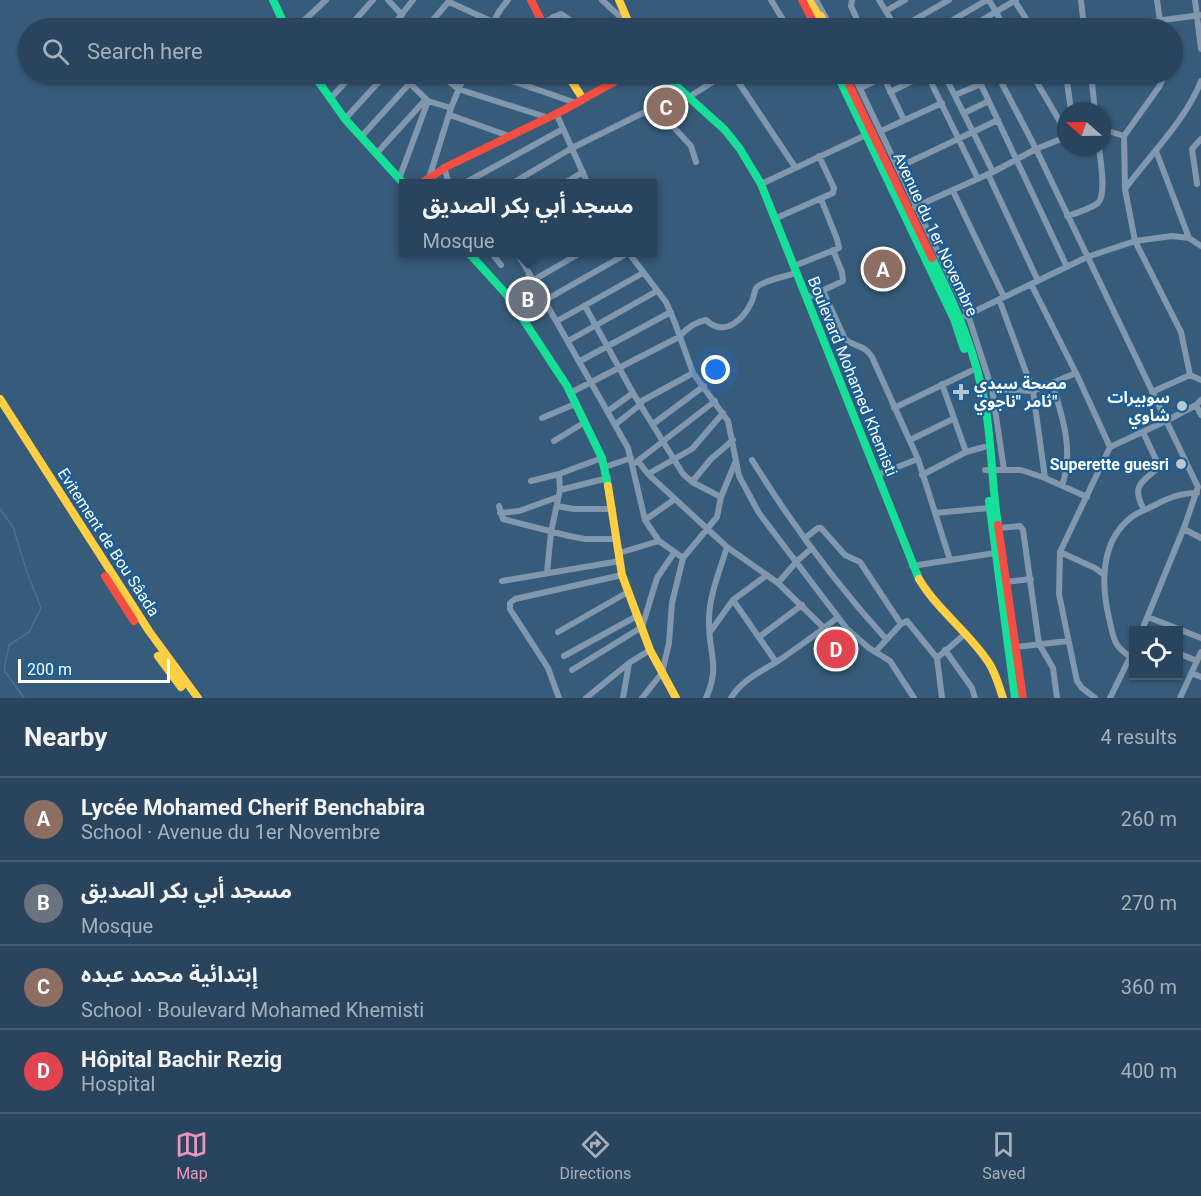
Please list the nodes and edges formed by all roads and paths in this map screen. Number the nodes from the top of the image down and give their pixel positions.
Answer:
1 (327, 0) edge
2 (373, 0) edge
3 (388, 0) edge
4 (413, 0) edge
5 (508, 0) edge
6 (531, 0) edge
7 (603, 0) edge
8 (619, 0) edge
9 (771, 0) edge
10 (802, 0) edge
11 (809, 0) edge
12 (816, 0) edge
13 (852, 0) edge
14 (879, 0) edge
15 (905, 0) edge
16 (949, 0) edge
17 (988, 0) edge
18 (1015, 0) edge
19 (1081, 0) edge
20 (1157, 0) edge
21 (1195, 0) edge
22 (276, 1) edge
23 (449, 1) edge
24 (939, 2) edge
25 (886, 11) junction
26 (996, 12) junction
27 (1199, 16) edge
28 (401, 17) joint
29 (553, 17) edge
30 (282, 18) edge
31 (307, 18) edge
32 (359, 18) edge
33 (435, 18) edge
34 (479, 18) edge
35 (496, 18) edge
36 (539, 18) edge
37 (568, 18) edge
38 (622, 18) edge
39 (625, 18) edge
40 (782, 18) edge
41 (815, 18) edge
42 (816, 18) edge
43 (818, 18) edge
44 (856, 18) edge
45 (891, 18) edge
46 (914, 18) edge
47 (956, 18) edge
48 (986, 18) edge
49 (999, 18) edge
50 (1026, 18) edge
51 (1083, 18) edge
52 (1160, 18) edge
53 (1183, 18) edge
54 (1201, 49) edge
55 (1201, 81) edge
56 (320, 84) edge
57 (344, 84) edge
58 (377, 84) edge
59 (409, 84) edge
60 (411, 84) edge
61 (452, 84) edge
62 (460, 84) edge
63 (524, 84) edge
64 (571, 84) edge
65 (610, 84) edge
66 (672, 84) edge
67 (709, 84) edge
68 (740, 84) edge
69 (842, 84) edge
70 (849, 84) edge
71 (858, 84) edge
72 (867, 84) edge
73 (887, 84) edge
74 (906, 84) edge
75 (932, 84) edge
76 (949, 84) edge
77 (981, 84) joint
78 (1002, 84) edge
79 (1038, 84) edge
80 (1067, 84) edge
81 (1092, 84) edge
82 (1160, 84) edge
83 (675, 87) junction
84 (860, 88) junction
85 (458, 89) junction
86 (890, 92) junction
87 (955, 95) junction
88 (1198, 96) edge
89 (689, 97) junction
90 (330, 99) junction
91 (427, 100) junction
92 (579, 101) junction
93 (989, 101) junction
94 (1070, 102) edge
95 (1094, 102) edge
96 (942, 103) junction
97 (655, 107) junction
98 (451, 112) junction
99 (556, 113) junction
100 (964, 113) junction
101 (546, 117) junction
102 (1057, 117) edge
103 (345, 119) junction
104 (904, 120) junction
105 (998, 120) junction
106 (563, 129) junction
107 (881, 131) junction
108 (973, 132) junction
109 (1111, 132) edge
110 (866, 135) junction
111 (509, 136) junction
112 (1124, 136) junction
113 (361, 137) junction
114 (960, 138) junction
115 (1201, 139) edge
116 (1057, 140) edge
117 (572, 148) junction
118 (1036, 149) junction
119 (1156, 151) junction
120 (376, 154) junction
121 (819, 156) junction
122 (1100, 156) edge
123 (1017, 160) junction
124 (696, 162) dead end
125 (444, 167) junction
126 (795, 167) junction
127 (899, 167) junction
128 (583, 172) junction
129 (990, 173) junction
130 (430, 176) junction
131 (399, 179) edge
132 (402, 179) edge
133 (426, 179) edge
134 (448, 179) edge
135 (470, 179) edge
136 (518, 179) edge
137 (570, 179) edge
138 (586, 179) edge
139 (978, 179) junction
140 (761, 184) junction
141 (1197, 184) dead end
142 (1125, 189) junction
143 (953, 190) junction
144 (821, 199) junction
145 (910, 210) junction
146 (1067, 216) junction
147 (774, 219) junction
148 (1189, 237) junction
149 (1135, 241) junction
150 (1201, 246) edge
151 (833, 250) junction
152 (473, 257) edge
153 (495, 257) edge
154 (520, 257) edge
155 (526, 257) edge
156 (573, 257) edge
157 (621, 257) edge
158 (631, 257) edge
159 (1087, 257) junction
160 (521, 260) junction
161 (501, 265) dead end
162 (1067, 267) junction
163 (795, 269) junction
164 (643, 273) junction
165 (531, 279) junction
166 (1035, 282) junction
167 (657, 291) junction
168 (823, 291) junction
169 (507, 295) junction
170 (807, 298) junction
171 (1001, 298) junction
172 (545, 300) junction
173 (585, 306) junction
174 (671, 312) junction
175 (521, 314) junction
176 (964, 316) junction
177 (557, 321) junction
178 (596, 326) junction
179 (679, 337) junction
180 (568, 342) junction
181 (607, 346) junction
182 (580, 361) junction
183 (619, 367) junction
184 (971, 371) junction
185 (693, 373) junction
186 (1076, 374) junction
187 (1190, 375) junction
188 (1201, 380) edge
189 (591, 382) junction
190 (1052, 383) junction
191 (942, 384) junction
192 (704, 386) junction
193 (992, 389) junction
194 (1033, 391) junction
195 (1152, 392) junction
196 (570, 393) junction
197 (633, 393) junction
198 (0, 399) edge
199 (715, 400) junction
200 (1198, 402) edge
201 (641, 403) junction
202 (575, 405) junction
203 (0, 408) edge
204 (894, 408) junction
205 (608, 411) junction
206 (723, 413) junction
207 (1201, 415) edge
208 (542, 418) dead end
209 (953, 419) junction
210 (1166, 421) junction
211 (585, 422) junction
212 (616, 424) junction
213 (653, 424) junction
214 (1143, 432) junction
215 (733, 440) junction
216 (910, 440) junction
217 (554, 441) dead end
218 (662, 441) junction
219 (984, 447) junction
220 (1110, 447) junction
221 (966, 452) junction
222 (674, 459) junction
223 (918, 459) junction
224 (752, 460) dead end
225 (634, 461) junction
226 (735, 462) junction
227 (604, 463) junction
228 (988, 470) junction
229 (1004, 470) junction
230 (559, 474) junction
231 (648, 474) junction
232 (877, 475) junction
233 (922, 475) junction
234 (608, 478) junction
235 (1045, 478) junction
236 (531, 481) dead end
237 (692, 483) junction
238 (1062, 486) junction
239 (1199, 489) edge
240 (559, 494) junction
241 (721, 497) junction
242 (1087, 497) junction
243 (675, 499) junction
244 (557, 506) junction
245 (989, 508) junction
246 (613, 509) junction
247 (1144, 510) junction
248 (935, 513) junction
249 (645, 520) junction
250 (999, 528) junction
251 (708, 529) junction
252 (1184, 529) junction
253 (551, 532) junction
254 (805, 538) junction
255 (1201, 538) edge
256 (617, 539) junction
257 (658, 541) junction
258 (727, 547) junction
259 (812, 548) junction
260 (1060, 552) junction
261 (674, 553) junction
262 (995, 553) junction
263 (619, 557) junction
264 (683, 558) junction
265 (950, 560) junction
266 (797, 561) junction
267 (912, 566) junction
268 (546, 573) junction
269 (1103, 574) junction
270 (622, 575) junction
271 (766, 575) junction
272 (1031, 579) junction
273 (502, 581) dead end
274 (1006, 582) junction
275 (778, 583) junction
276 (628, 592) junction
277 (734, 600) junction
278 (802, 605) junction
279 (637, 616) junction
280 (1148, 616) junction
281 (838, 617) junction
282 (901, 624) junction
283 (1144, 626) edge
284 (642, 627) junction
285 (824, 627) junction
286 (558, 632) dead end
287 (710, 633) junction
288 (965, 634) junction
289 (759, 637) junction
290 (1201, 638) edge
291 (886, 639) junction
292 (1068, 641) junction
293 (1039, 644) junction
294 (1016, 647) junction
295 (650, 650) junction
296 (945, 650) junction
297 (875, 652) junction
298 (1129, 652) edge
299 (1183, 654) edge
300 (564, 656) dead end
301 (1200, 656) edge
302 (937, 658) junction
303 (1129, 659) edge
304 (776, 662) junction
305 (629, 663) junction
306 (572, 670) dead end
307 (662, 673) junction
308 (1191, 673) junction
309 (1201, 676) edge
310 (189, 698) edge
311 (198, 698) edge
312 (559, 698) edge
313 (586, 698) edge
314 (622, 698) edge
315 (642, 698) edge
316 (676, 698) edge
317 (706, 698) edge
318 (731, 698) edge
319 (914, 698) edge
320 (942, 698) edge
321 (975, 698) edge
322 (1003, 698) edge
323 (1015, 698) edge
324 (1023, 698) edge
325 (1057, 698) edge
326 (1095, 698) edge
327 (1110, 698) edge
328 (1180, 698) edge

1 - 31 street
2 - 32 street
3 - 28 street
4 - 28 street
5 - 35 street
6 - 36 main road
7 - 38 street
8 - 39 main road
9 - 40 street
10 - 41 main road
11 - 42 main road
12 - 43 street
13 - 44 street
14 - 25 street
15 - 25 street
16 - 24 street
17 - 26 street
17 - 47 street
18 - 26 street
18 - 50 street
19 - 51 street
20 - 52 street
21 - 27 street
22 - 30 main road
23 - 33 street
23 - 34 street
24 - 46 street
25 - 45 street
26 - 48 street
26 - 49 street
27 - 53 street
27 - 54 street
29 - 37 street
55 - 88 street
56 - 90 main road
57 - 90 street
58 - 103 street
59 - 113 street
60 - 91 street
61 - 85 street
62 - 85 street
63 - 92 street
64 - 92 main road
65 - 92 main road
66 - 83 main road, Boulevard Mohamed Khemisti
67 - 89 street
68 - 126 street
69 - 110 main road, Avenue du 1er Novembre
70 - 145 main road, Avenue du 1er Novembre
71 - 84 street
72 - 84 street
73 - 86 street
74 - 86 street
75 - 96 street
76 - 87 street
77 - 87 street
77 - 93 street
78 - 118 street
79 - 102 street
80 - 94 street
81 - 95 street
82 - 112 street
83 - 89 main road, Boulevard Mohamed Khemisti
83 - 97 street
84 - 107 street
85 - 98 street
85 - 101 street
86 - 104 street
87 - 100 street
88 - 119 street
89 - 140 main road, Boulevard Mohamed Khemisti
90 - 103 main road
91 - 98 street
91 - 120 street
91 - 132 street
92 - 99 main road
93 - 100 street
93 - 105 street
96 - 104 street
96 - 114 street
97 - 117 street
97 - 124 street
98 - 111 street
98 - 130 street
99 - 101 main road
99 - 106 street
100 - 108 street
101 - 111 main road
103 - 113 main road
104 - 107 street
105 - 108 street
105 - 123 street
106 - 117 street
106 - 135 street
107 - 127 street
108 - 114 street
108 - 129 street
109 - 112 street
110 - 121 street
110 - 145 main road, Avenue du 1er Novembre
111 - 125 main road
112 - 142 street
113 - 120 main road
114 - 127 street
114 - 139 street
115 - 141 street
116 - 118 street
117 - 128 street
117 - 136 street
118 - 123 street
118 - 146 street
119 - 142 street
119 - 148 street
120 - 131 main road
121 - 126 street
121 - 144 street
122 - 146 street
123 - 129 street
123 - 162 street
125 - 130 main road
125 - 134 street
126 - 140 street
127 - 145 street
128 - 137 street
128 - 138 street
129 - 139 street
129 - 166 street
130 - 133 main road
139 - 143 street
140 - 147 main road, Boulevard Mohamed Khemisti
142 - 149 street
143 - 145 street
143 - 171 street
144 - 147 street
144 - 151 street
145 - 176 main road, Avenue du 1er Novembre
145 - 184 main road, Avenue du 1er Novembre
146 - 159 street
147 - 163 main road, Boulevard Mohamed Khemisti
148 - 149 street
148 - 150 street
149 - 159 street
149 - 187 street
151 - 163 street
151 - 168 street
152 - 169 main road
153 - 161 street
154 - 160 street
155 - 160 street
156 - 165 street
157 - 172 street
158 - 164 street
159 - 162 street
159 - 195 street
160 - 165 street
162 - 166 street
163 - 170 main road, Boulevard Mohamed Khemisti
163 - 179 street
164 - 167 street
164 - 173 street
165 - 169 street
165 - 172 street
166 - 171 street
166 - 186 street
167 - 174 street
167 - 178 street
168 - 170 street
168 - 204 street
169 - 175 main road
170 - 232 main road, Boulevard Mohamed Khemisti
171 - 176 street
171 - 194 street
172 - 175 street
172 - 177 street
173 - 177 street
173 - 178 street
174 - 179 street
174 - 181 street
175 - 196 main road
176 - 193 street
176 - 228 main road, Avenue du 1er Novembre
177 - 180 street
178 - 180 street
178 - 181 street
179 - 183 street
179 - 185 street
180 - 182 street
181 - 182 street
181 - 183 street
182 - 189 street
183 - 189 street
183 - 197 street
184 - 191 street
184 - 219 main road, Avenue du 1er Novembre
185 - 192 street
185 - 201 street
186 - 190 street
186 - 220 street
187 - 188 street
187 - 195 street
189 - 196 street
189 - 205 street
190 - 194 street
190 - 238 street
191 - 204 street
191 - 209 street
192 - 199 street
192 - 213 street
193 - 194 street
193 - 229 street
194 - 235 street
195 - 210 street
196 - 202 main road
197 - 201 street
197 - 205 street
198 - 311 main road, Evitement de Bou Sâada
199 - 206 street
199 - 218 street
200 - 207 street
200 - 210 street
201 - 212 street
201 - 213 street
202 - 208 street
202 - 211 main road
203 - 310 main road, Evitement de Bou Sâada
204 - 216 street
205 - 212 street
206 - 215 street
206 - 222 street
209 - 216 street
209 - 221 street
210 - 214 street
210 - 239 street
211 - 217 street
211 - 227 main road
212 - 225 street
213 - 218 street
214 - 220 street
214 - 247 street
215 - 226 street
215 - 237 street
216 - 223 street
218 - 222 street
218 - 225 street
219 - 221 street
219 - 228 main road, Avenue du 1er Novembre
220 - 242 street
221 - 233 street
222 - 231 street
222 - 237 street
223 - 232 street
223 - 233 street
224 - 254 street
225 - 227 street
225 - 231 street
225 - 249 street
226 - 241 street
226 - 266 street
227 - 230 street
227 - 234 main road
228 - 229 street
228 - 245 main road, Avenue du 1er Novembre
228 - 250 main road, Avenue du 1er Novembre
229 - 235 street
230 - 236 street
230 - 240 street
231 - 243 street
232 - 267 main road, Boulevard Mohamed Khemisti
233 - 248 street
234 - 240 street
234 - 246 main road
235 - 238 street
237 - 241 street
238 - 242 street
239 - 247 street
239 - 252 street
240 - 244 street
240 - 253 street
241 - 251 street
242 - 260 street
243 - 249 street
243 - 251 street
244 - 246 street
244 - 253 street
245 - 248 street
245 - 262 main road, Avenue du 1er Novembre
246 - 256 main road
247 - 269 street
248 - 265 street
249 - 257 street
250 - 272 street
250 - 274 main road, Avenue du 1er Novembre
251 - 258 street
251 - 264 street
252 - 255 street
252 - 280 street
253 - 256 street
253 - 268 street
254 - 259 street
254 - 282 street
256 - 263 main road
257 - 261 street
257 - 263 street
258 - 271 street
258 - 287 street
259 - 266 street
259 - 291 street
260 - 269 street
260 - 292 street
261 - 264 street
261 - 284 street
262 - 265 street
262 - 323 main road, Avenue du 1er Novembre
263 - 268 street
263 - 270 main road
264 - 307 street
265 - 267 street
266 - 275 street
266 - 281 street
267 - 288 main road, Boulevard Mohamed Khemisti
268 - 273 street
269 - 298 street
270 - 276 main road
270 - 312 street
271 - 275 street
271 - 277 street
272 - 274 street
272 - 293 street
274 - 294 main road, Avenue du 1er Novembre
275 - 278 street
276 - 279 main road
276 - 286 street
277 - 287 street
277 - 289 street
278 - 285 street
278 - 289 street
279 - 284 main road
279 - 300 street
280 - 283 street
280 - 290 street
281 - 285 street
281 - 297 street
282 - 291 street
282 - 302 street
284 - 295 main road
284 - 306 street
285 - 304 street
287 - 317 street
288 - 296 street
288 - 322 main road, Boulevard Mohamed Khemisti
289 - 304 street
291 - 297 street
292 - 293 street
292 - 326 street
293 - 294 street
293 - 325 street
294 - 324 main road, Avenue du 1er Novembre
295 - 305 street
295 - 307 main road
296 - 302 street
296 - 321 street
297 - 319 street
299 - 301 street
301 - 308 street
302 - 320 street
303 - 327 street
304 - 318 street
305 - 313 street
305 - 314 street
307 - 315 street
307 - 316 main road
308 - 309 street
308 - 328 street

